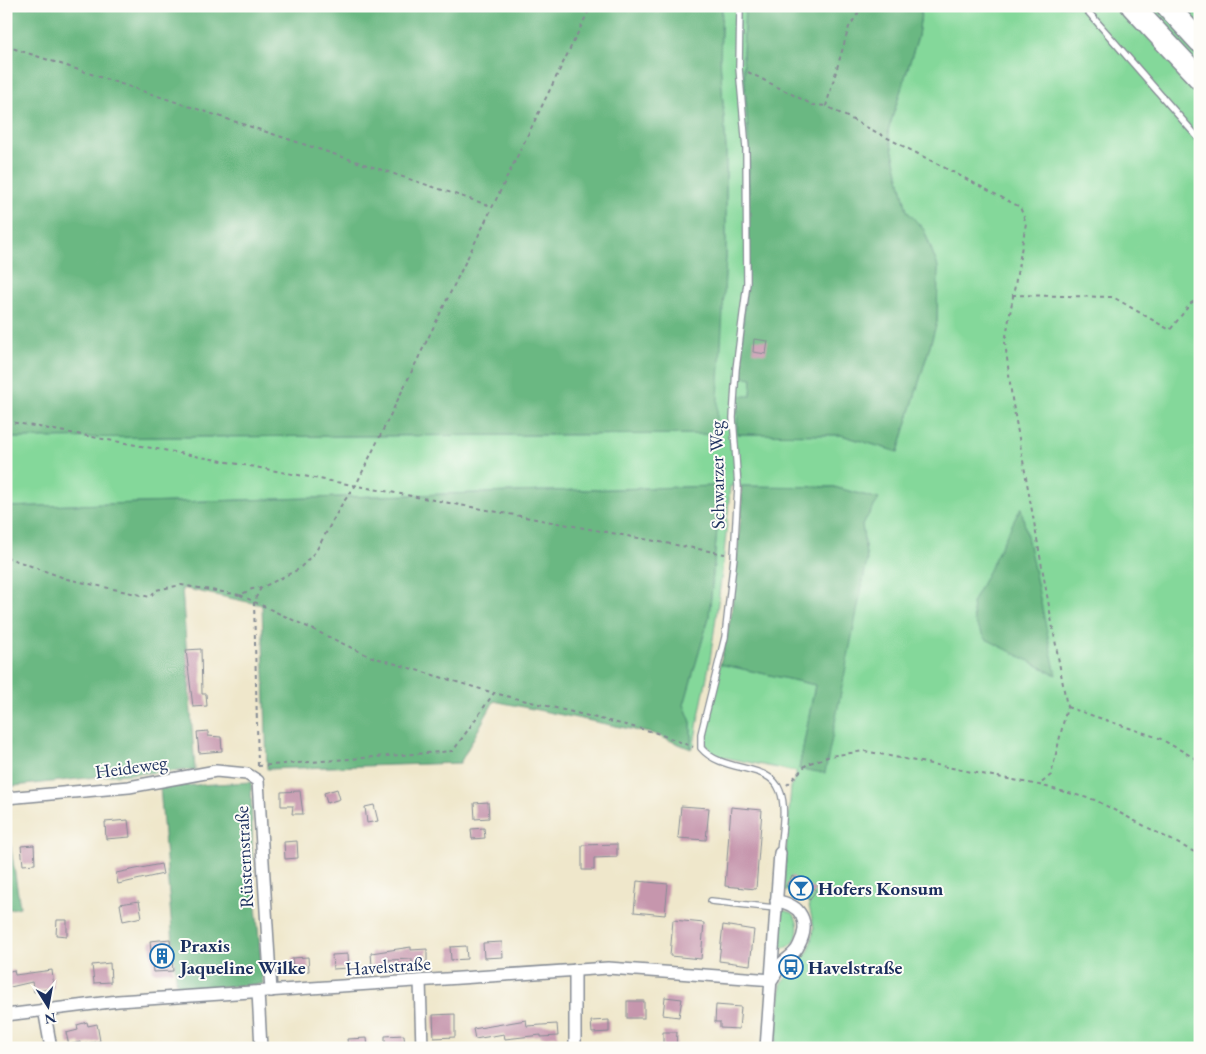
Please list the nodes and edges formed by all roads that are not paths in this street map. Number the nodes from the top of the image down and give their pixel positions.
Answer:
1 (740, 6) edge
2 (1083, 6) edge
3 (1132, 6) edge
4 (1167, 6) edge
5 (1200, 42) edge
6 (1200, 80) edge
7 (1200, 140) edge
8 (258, 781) joint
9 (6, 798) edge
10 (780, 853) joint
11 (710, 901) dead end
12 (776, 904) junction
13 (575, 970) junction
14 (772, 980) junction
15 (420, 981) junction
16 (271, 991) junction
17 (258, 992) junction
18 (44, 1009) junction
19 (6, 1015) edge
20 (51, 1048) edge
21 (261, 1048) edge
22 (422, 1048) edge
23 (575, 1048) edge
24 (766, 1048) edge

1 - 10 lane, Schwarzer Weg
2 - 7 lane
3 - 6 highway
4 - 5 highway
8 - 9 street, Heideweg
8 - 16 street, Rüsternstraße
10 - 12 street
11 - 12 lane
12 - 14 street
12 - 14 street
13 - 14 street, Havelstraße
13 - 15 street, Havelstraße
13 - 23 street
14 - 24 street
15 - 16 street, Havelstraße
15 - 22 street
16 - 17 street, Havelstraße
17 - 18 street, Havelstraße
17 - 21 street
18 - 19 street, Havelstraße
18 - 20 street

